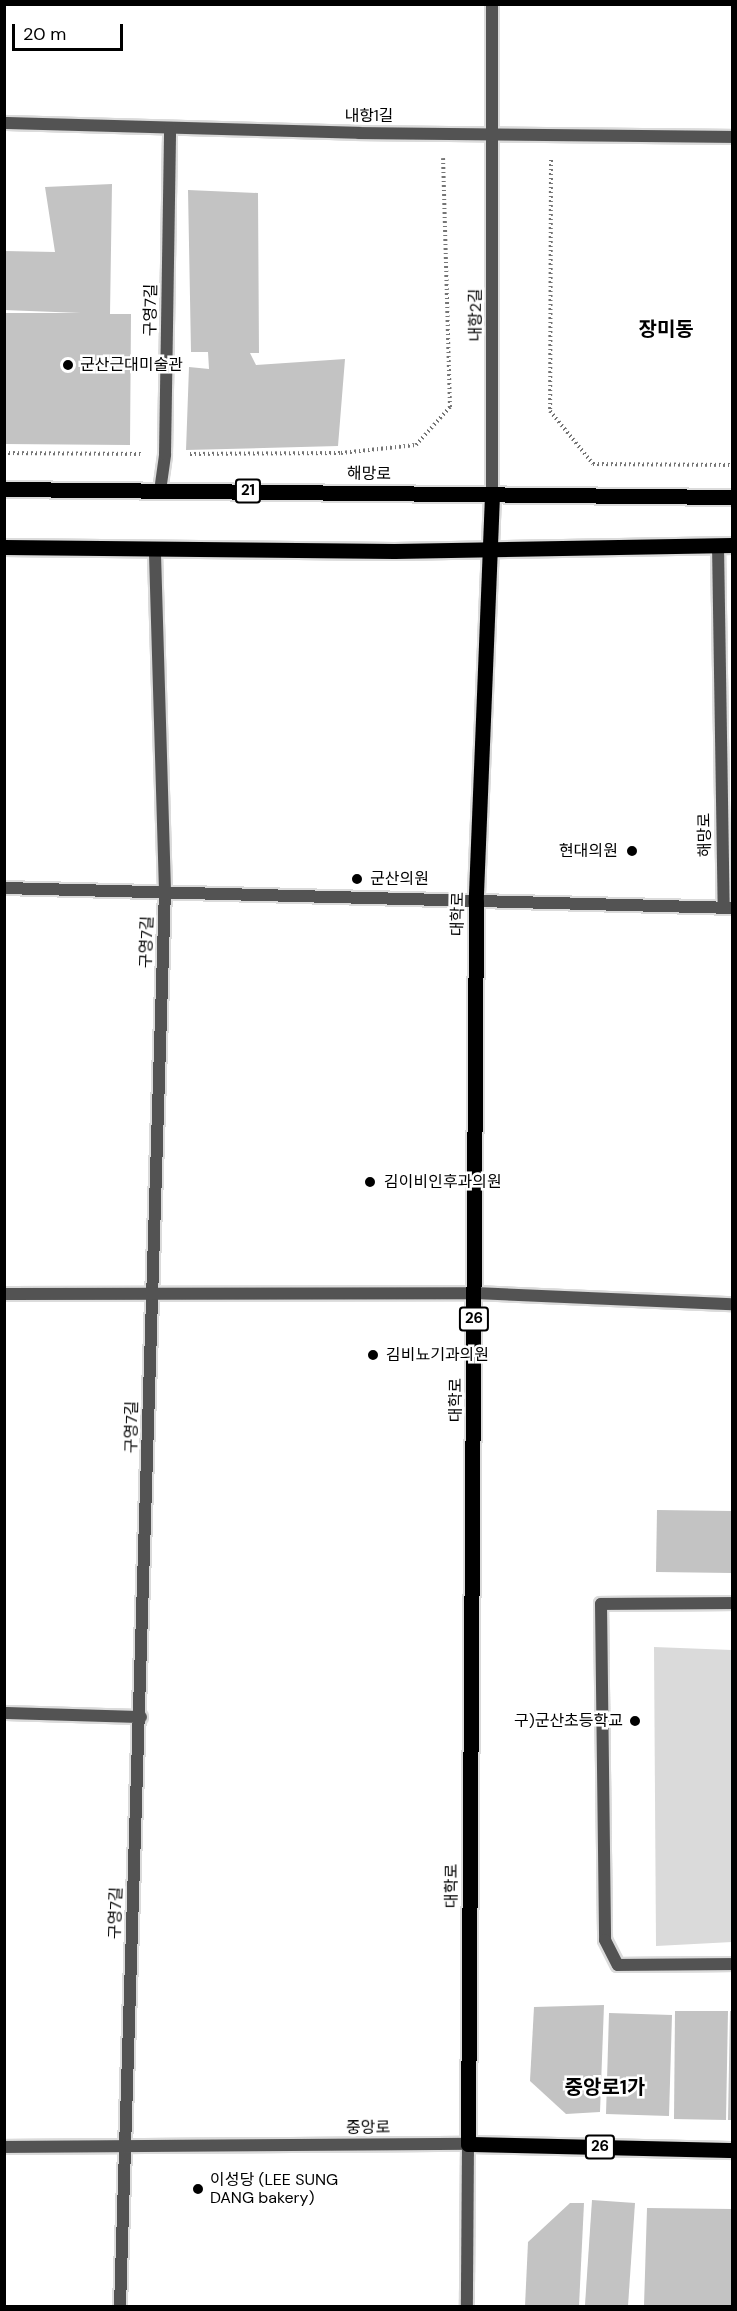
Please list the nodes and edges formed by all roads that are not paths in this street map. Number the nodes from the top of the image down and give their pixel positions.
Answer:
1 (492, 4) edge
2 (4, 123) edge
3 (170, 129) junction
4 (493, 135) junction
5 (732, 137) edge
6 (4, 489) edge
7 (160, 491) junction
8 (492, 495) junction
9 (732, 497) edge
10 (725, 545) edge
11 (4, 547) edge
12 (155, 549) junction
13 (491, 550) junction
14 (4, 888) edge
15 (165, 891) junction
16 (476, 902) junction
17 (728, 908) edge
18 (475, 1293) junction
19 (4, 1294) edge
20 (152, 1294) junction
21 (732, 1304) edge
22 (732, 1603) edge
23 (4, 1713) edge
24 (141, 1717) junction
25 (732, 1964) edge
26 (468, 2144) junction
27 (4, 2147) edge
28 (123, 2148) junction
29 (732, 2150) edge
30 (120, 2307) edge
31 (467, 2307) edge

1 - 4 street, 내항2길
2 - 3 street, 내항1길
3 - 4 street, 내항1길
3 - 7 street, 구영7길
4 - 5 street, 내항1길
4 - 8 street, 내항2길
6 - 7 main road, 해망로 / 21
7 - 8 main road, 해망로 / 21
8 - 9 main road, 해망로 / 21
8 - 13 main road, 대학로 / 26
10 - 13 main road, 해망로
10 - 17 street, 해망로
11 - 12 main road, 해망로
12 - 13 main road, 해망로
12 - 15 street, 구영7길
13 - 16 main road, 대학로 / 26
14 - 15 street
15 - 16 street
15 - 20 street, 구영7길
16 - 17 street
16 - 18 main road, 대학로 / 26
18 - 20 street
18 - 21 street
18 - 26 main road, 대학로 / 26
19 - 20 street
20 - 24 street, 구영7길
22 - 25 street
23 - 24 street
24 - 28 street, 구영7길
26 - 28 street, 중앙로
26 - 29 main road, 중앙로 / 26
26 - 31 street, 대학로
27 - 28 street, 중앙로
28 - 30 street, 구영7길

